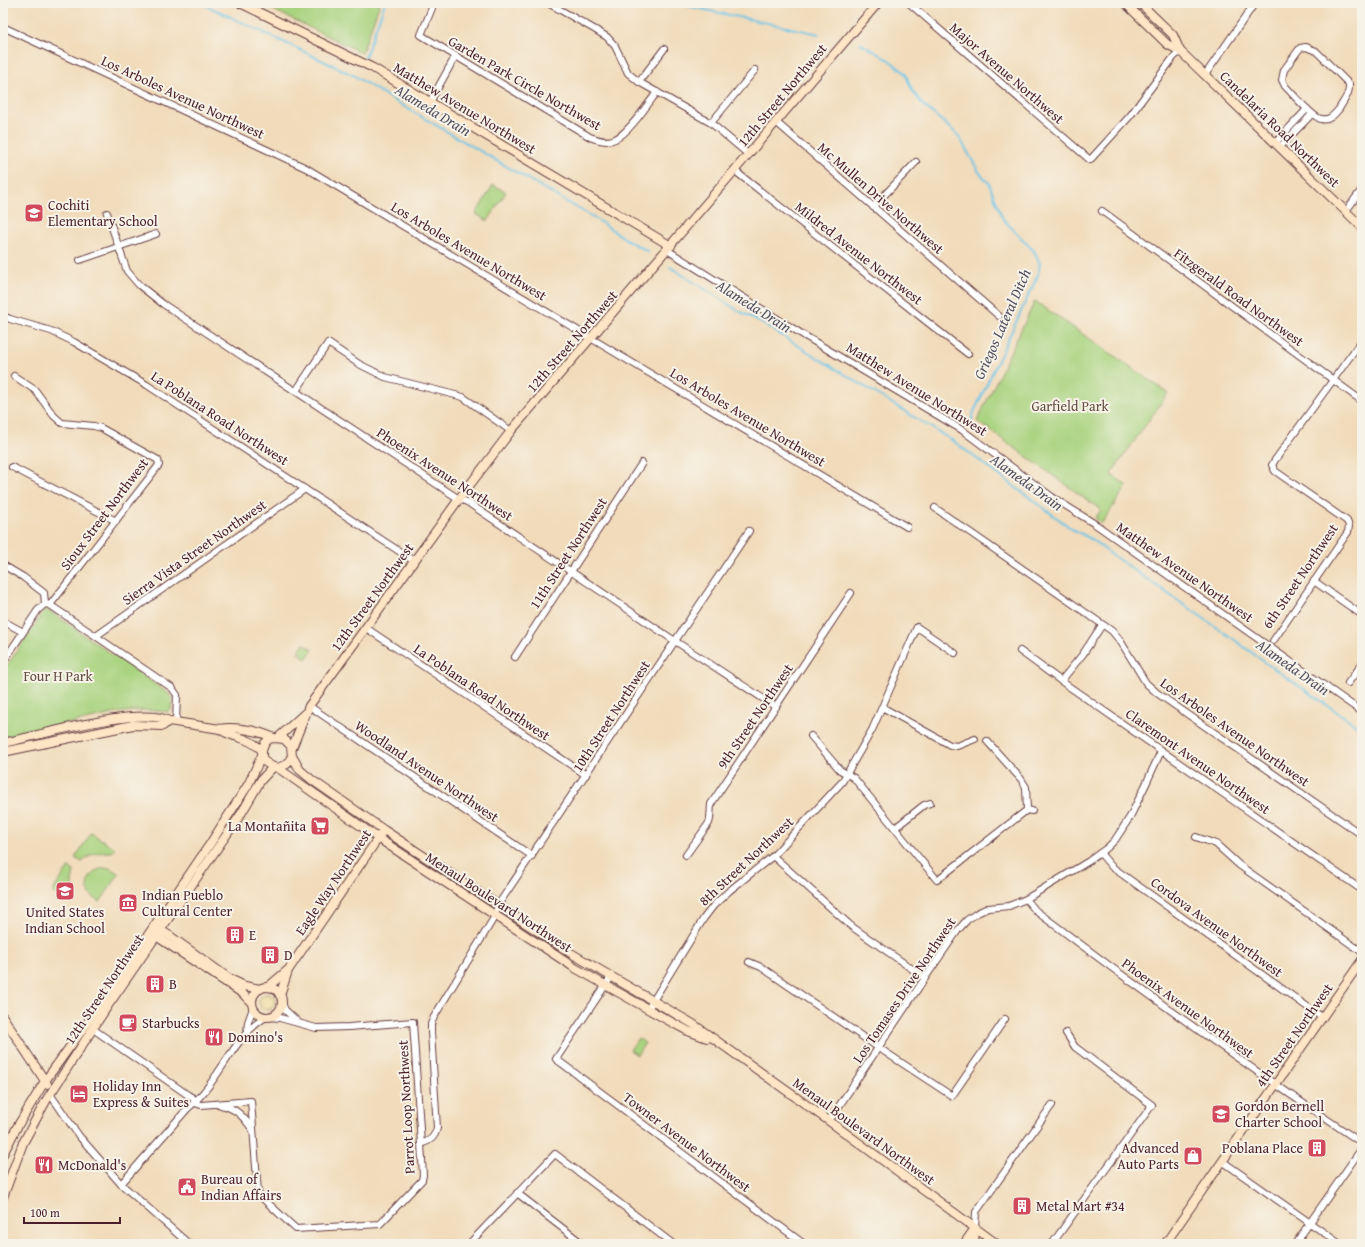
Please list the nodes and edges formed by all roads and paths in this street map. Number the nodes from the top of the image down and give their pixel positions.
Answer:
1 (240, 3) edge
2 (434, 3) edge
3 (548, 3) edge
4 (878, 3) edge
5 (910, 3) edge
6 (1125, 3) edge
7 (1140, 3) edge
8 (1255, 3) edge
9 (3, 27) edge
10 (664, 49) dead end
11 (1180, 51) junction
12 (456, 56) junction
13 (755, 70) dead end
14 (1205, 75) junction
15 (639, 82) junction
16 (657, 92) junction
17 (430, 102) junction
18 (1310, 112) junction
19 (776, 122) junction
20 (711, 123) junction
21 (1277, 145) junction
22 (749, 155) junction
23 (916, 162) dead end
24 (735, 171) junction
25 (1362, 189) edge
26 (872, 207) junction
27 (1102, 211) dead end
28 (1346, 211) junction
29 (107, 213) dead end
30 (1362, 227) edge
31 (156, 234) dead end
32 (119, 248) junction
33 (669, 248) junction
34 (80, 260) dead end
35 (3, 316) edge
36 (999, 316) dead end
37 (592, 338) junction
38 (1362, 340) edge
39 (968, 354) dead end
40 (14, 376) dead end
41 (1333, 380) junction
42 (296, 391) junction
43 (1362, 401) edge
44 (511, 431) junction
45 (642, 463) dead end
46 (12, 467) dead end
47 (305, 489) junction
48 (459, 499) junction
49 (935, 508) dead end
50 (116, 521) junction
51 (907, 527) dead end
52 (749, 531) dead end
53 (414, 561) junction
54 (3, 565) edge
55 (570, 571) junction
56 (1314, 581) junction
57 (851, 593) dead end
58 (48, 604) junction
59 (1362, 615) edge
60 (3, 621) edge
61 (1102, 625) junction
62 (366, 628) junction
63 (23, 632) junction
64 (96, 636) junction
65 (675, 641) junction
66 (1273, 641) dead end
67 (1020, 651) dead end
68 (955, 653) dead end
69 (515, 657) dead end
70 (3, 662) edge
71 (1362, 664) edge
72 (1062, 681) junction
73 (1348, 683) dead end
74 (776, 707) junction
75 (882, 707) junction
76 (308, 709) junction
77 (1362, 712) edge
78 (172, 722) junction
79 (220, 729) junction
80 (811, 736) dead end
81 (276, 737) junction
82 (975, 739) dead end
83 (987, 741) dead end
84 (3, 743) edge
85 (1161, 751) junction
86 (3, 752) edge
87 (262, 752) junction
88 (292, 752) junction
89 (276, 768) junction
90 (847, 774) junction
91 (586, 776) junction
92 (930, 803) dead end
93 (895, 828) junction
94 (384, 830) junction
95 (1362, 835) edge
96 (1196, 837) dead end
97 (378, 838) junction
98 (1100, 853) junction
99 (686, 854) dead end
100 (532, 856) junction
101 (773, 856) junction
102 (1362, 890) edge
103 (1026, 899) junction
104 (498, 905) junction
105 (495, 916) junction
106 (156, 932) junction
107 (1362, 952) edge
108 (1362, 960) edge
109 (749, 962) dead end
110 (289, 969) junction
111 (611, 977) junction
112 (925, 978) junction
113 (605, 986) junction
114 (264, 988) junction
115 (281, 999) junction
116 (653, 1001) junction
117 (252, 1005) junction
118 (648, 1010) junction
119 (3, 1017) edge
120 (268, 1017) junction
121 (1323, 1018) junction
122 (1005, 1019) dead end
123 (300, 1024) junction
124 (93, 1029) junction
125 (247, 1032) junction
126 (1066, 1033) dead end
127 (715, 1041) junction
128 (878, 1048) junction
129 (45, 1081) junction
130 (1275, 1085) junction
131 (50, 1094) junction
132 (195, 1103) junction
133 (216, 1104) junction
134 (1052, 1105) dead end
135 (829, 1121) junction
136 (253, 1131) junction
137 (421, 1143) junction
138 (1362, 1143) edge
139 (1362, 1148) edge
140 (3, 1154) edge
141 (1222, 1161) junction
142 (121, 1184) junction
143 (517, 1192) junction
144 (3, 1197) edge
145 (1310, 1223) junction
146 (975, 1228) junction
147 (1168, 1243) edge
148 (189, 1244) edge
149 (469, 1244) edge
150 (583, 1244) edge
151 (674, 1244) edge
152 (804, 1244) edge
153 (964, 1244) edge
154 (974, 1244) edge
155 (997, 1244) edge
156 (1052, 1244) edge
157 (1295, 1244) edge
158 (1340, 1244) edge

1 - 17 main road, Matthew Avenue Northwest
2 - 12 street, Garden Park Circle Northwest
3 - 15 street
4 - 19 main road, 12th Street Northwest
5 - 11 street, Major Avenue Northwest
6 - 11 main road, Candelaria Road Northwest
7 - 11 main road, Candelaria Road Northwest
8 - 14 street
9 - 37 street, Los Arboles Avenue Northwest
10 - 15 street
11 - 14 main road, Candelaria Road Northwest
12 - 16 street, Garden Park Circle Northwest
12 - 17 street
13 - 20 street
14 - 21 main road, Candelaria Road Northwest
15 - 16 street
16 - 20 street
17 - 33 main road, Matthew Avenue Northwest
18 - 18 street
18 - 21 street
19 - 22 main road, 12th Street Northwest
19 - 26 street, Mc Mullen Drive Northwest
20 - 22 street
21 - 28 main road, Candelaria Road Northwest
22 - 24 main road, 12th Street Northwest
23 - 26 street
24 - 33 main road, 12th Street Northwest
24 - 39 street, Mildred Avenue Northwest
25 - 28 street
26 - 36 street, Mc Mullen Drive Northwest
27 - 41 street, Fitzgerald Road Northwest
28 - 30 main road, Candelaria Road Northwest
29 - 32 street, Phoenix Avenue Northwest
31 - 32 street
32 - 34 street
32 - 42 street, Phoenix Avenue Northwest
33 - 37 main road, 12th Street Northwest
33 - 77 street, Matthew Avenue Northwest
35 - 47 street, La Poblana Road Northwest
37 - 44 main road, 12th Street Northwest
37 - 51 street, Los Arboles Avenue Northwest
38 - 41 street
40 - 50 street, Sioux Street Northwest
41 - 43 street, Fitzgerald Road Northwest
41 - 56 street, 6th Street Northwest
42 - 44 street
42 - 48 street, Phoenix Avenue Northwest
44 - 48 main road, 12th Street Northwest
45 - 55 street, 11th Street Northwest
46 - 50 street
47 - 53 street, La Poblana Road Northwest
47 - 64 street, Sierra Vista Street Northwest
48 - 53 main road, 12th Street Northwest
48 - 55 street, Phoenix Avenue Northwest
49 - 61 street, Los Arboles Avenue Northwest
50 - 58 street, Sioux Street Northwest
52 - 65 street, 10th Street Northwest
53 - 62 main road, 12th Street Northwest
54 - 58 street
55 - 65 street, Phoenix Avenue Northwest
55 - 69 street, 11th Street Northwest
56 - 59 street
56 - 66 street, 6th Street Northwest
57 - 74 street, 9th Street Northwest
58 - 63 street, Sioux Street Northwest
58 - 64 street
60 - 63 street
61 - 72 street
61 - 95 street, Los Arboles Avenue Northwest
62 - 76 main road, 12th Street Northwest
62 - 91 street, La Poblana Road Northwest
63 - 70 street, Sioux Street Northwest
64 - 78 street
65 - 74 street, Phoenix Avenue Northwest
65 - 91 street, 10th Street Northwest
67 - 72 street, Claremont Avenue Northwest
68 - 75 street, 8th Street Northwest
71 - 73 street
72 - 85 street, Claremont Avenue Northwest
74 - 99 street, 9th Street Northwest
75 - 82 street
75 - 90 street, 8th Street Northwest
76 - 81 main road, 12th Street Northwest
76 - 88 main road, 12th Street Northwest
76 - 100 street, Woodland Avenue Northwest
78 - 79 main road
78 - 84 main road
78 - 86 main road
79 - 81 main road
79 - 87 main road
80 - 90 street
81 - 87 main road
81 - 88 main road
83 - 93 street
85 - 98 street, Los Tomases Drive Northwest
85 - 102 street, Claremont Avenue Northwest
87 - 89 main road
87 - 106 main road, 12th Street Northwest
88 - 89 main road
88 - 94 main road, Menaul Boulevard Northwest
89 - 97 main road, Menaul Boulevard Northwest
89 - 106 main road, 12th Street Northwest
90 - 93 street
90 - 101 street, 8th Street Northwest
91 - 100 street, 10th Street Northwest
92 - 93 street
94 - 97 main road, Eagle Way Northwest
94 - 104 main road, Menaul Boulevard Northwest
96 - 107 street
97 - 105 main road, Menaul Boulevard Northwest
97 - 110 main road, Eagle Way Northwest
98 - 103 street, Los Tomases Drive Northwest
98 - 121 street, Cordova Avenue Northwest
100 - 104 street, 10th Street Northwest
101 - 112 street
101 - 116 street, 8th Street Northwest
103 - 112 street, Los Tomases Drive Northwest
103 - 130 street, Phoenix Avenue Northwest
104 - 105 street, 10th Street Northwest
104 - 111 main road, Menaul Boulevard Northwest
105 - 113 main road, Menaul Boulevard Northwest
105 - 137 street, 10th Street Northwest
106 - 114 main road
106 - 117 main road
106 - 124 main road, 12th Street Northwest
106 - 129 main road, 12th Street Northwest
108 - 121 main road, 4th Street Northwest
109 - 128 street
110 - 114 main road, Eagle Way Northwest
110 - 115 main road, Eagle Way Northwest
111 - 113 street
111 - 116 main road, Menaul Boulevard Northwest
112 - 128 street, Los Tomases Drive Northwest
113 - 118 main road, Menaul Boulevard Northwest
113 - 152 street, Towner Avenue Northwest
114 - 115 main road
114 - 117 main road
115 - 120 main road
115 - 123 street
116 - 118 street, 8th Street Northwest
116 - 127 main road, Menaul Boulevard Northwest
117 - 120 main road
117 - 125 street
118 - 127 main road, Menaul Boulevard Northwest
119 - 129 main road
120 - 123 street
120 - 125 street
121 - 130 main road, 4th Street Northwest
122 - 128 street
123 - 137 street, Parrot Loop Northwest
124 - 131 main road, 12th Street Northwest
124 - 132 street
125 - 132 street
126 - 156 street
127 - 135 main road, Menaul Boulevard Northwest
128 - 135 street, Los Tomases Drive Northwest
129 - 131 main road
129 - 140 main road, 12th Street Northwest
130 - 138 street, Phoenix Avenue Northwest
130 - 141 main road, 4th Street Northwest
131 - 142 street
131 - 144 main road, 12th Street Northwest
132 - 133 street, Parrot Loop Northwest
132 - 142 street
133 - 136 street
133 - 136 street, Parrot Loop Northwest
134 - 146 street
135 - 146 main road, Menaul Boulevard Northwest
136 - 137 street, Parrot Loop Northwest
139 - 145 street
141 - 145 street
141 - 147 main road, 4th Street Northwest
142 - 148 street
143 - 149 street
143 - 150 street
143 - 151 street
145 - 157 street
145 - 158 street
146 - 153 main road
146 - 154 main road
146 - 155 main road, Menaul Boulevard Northwest

